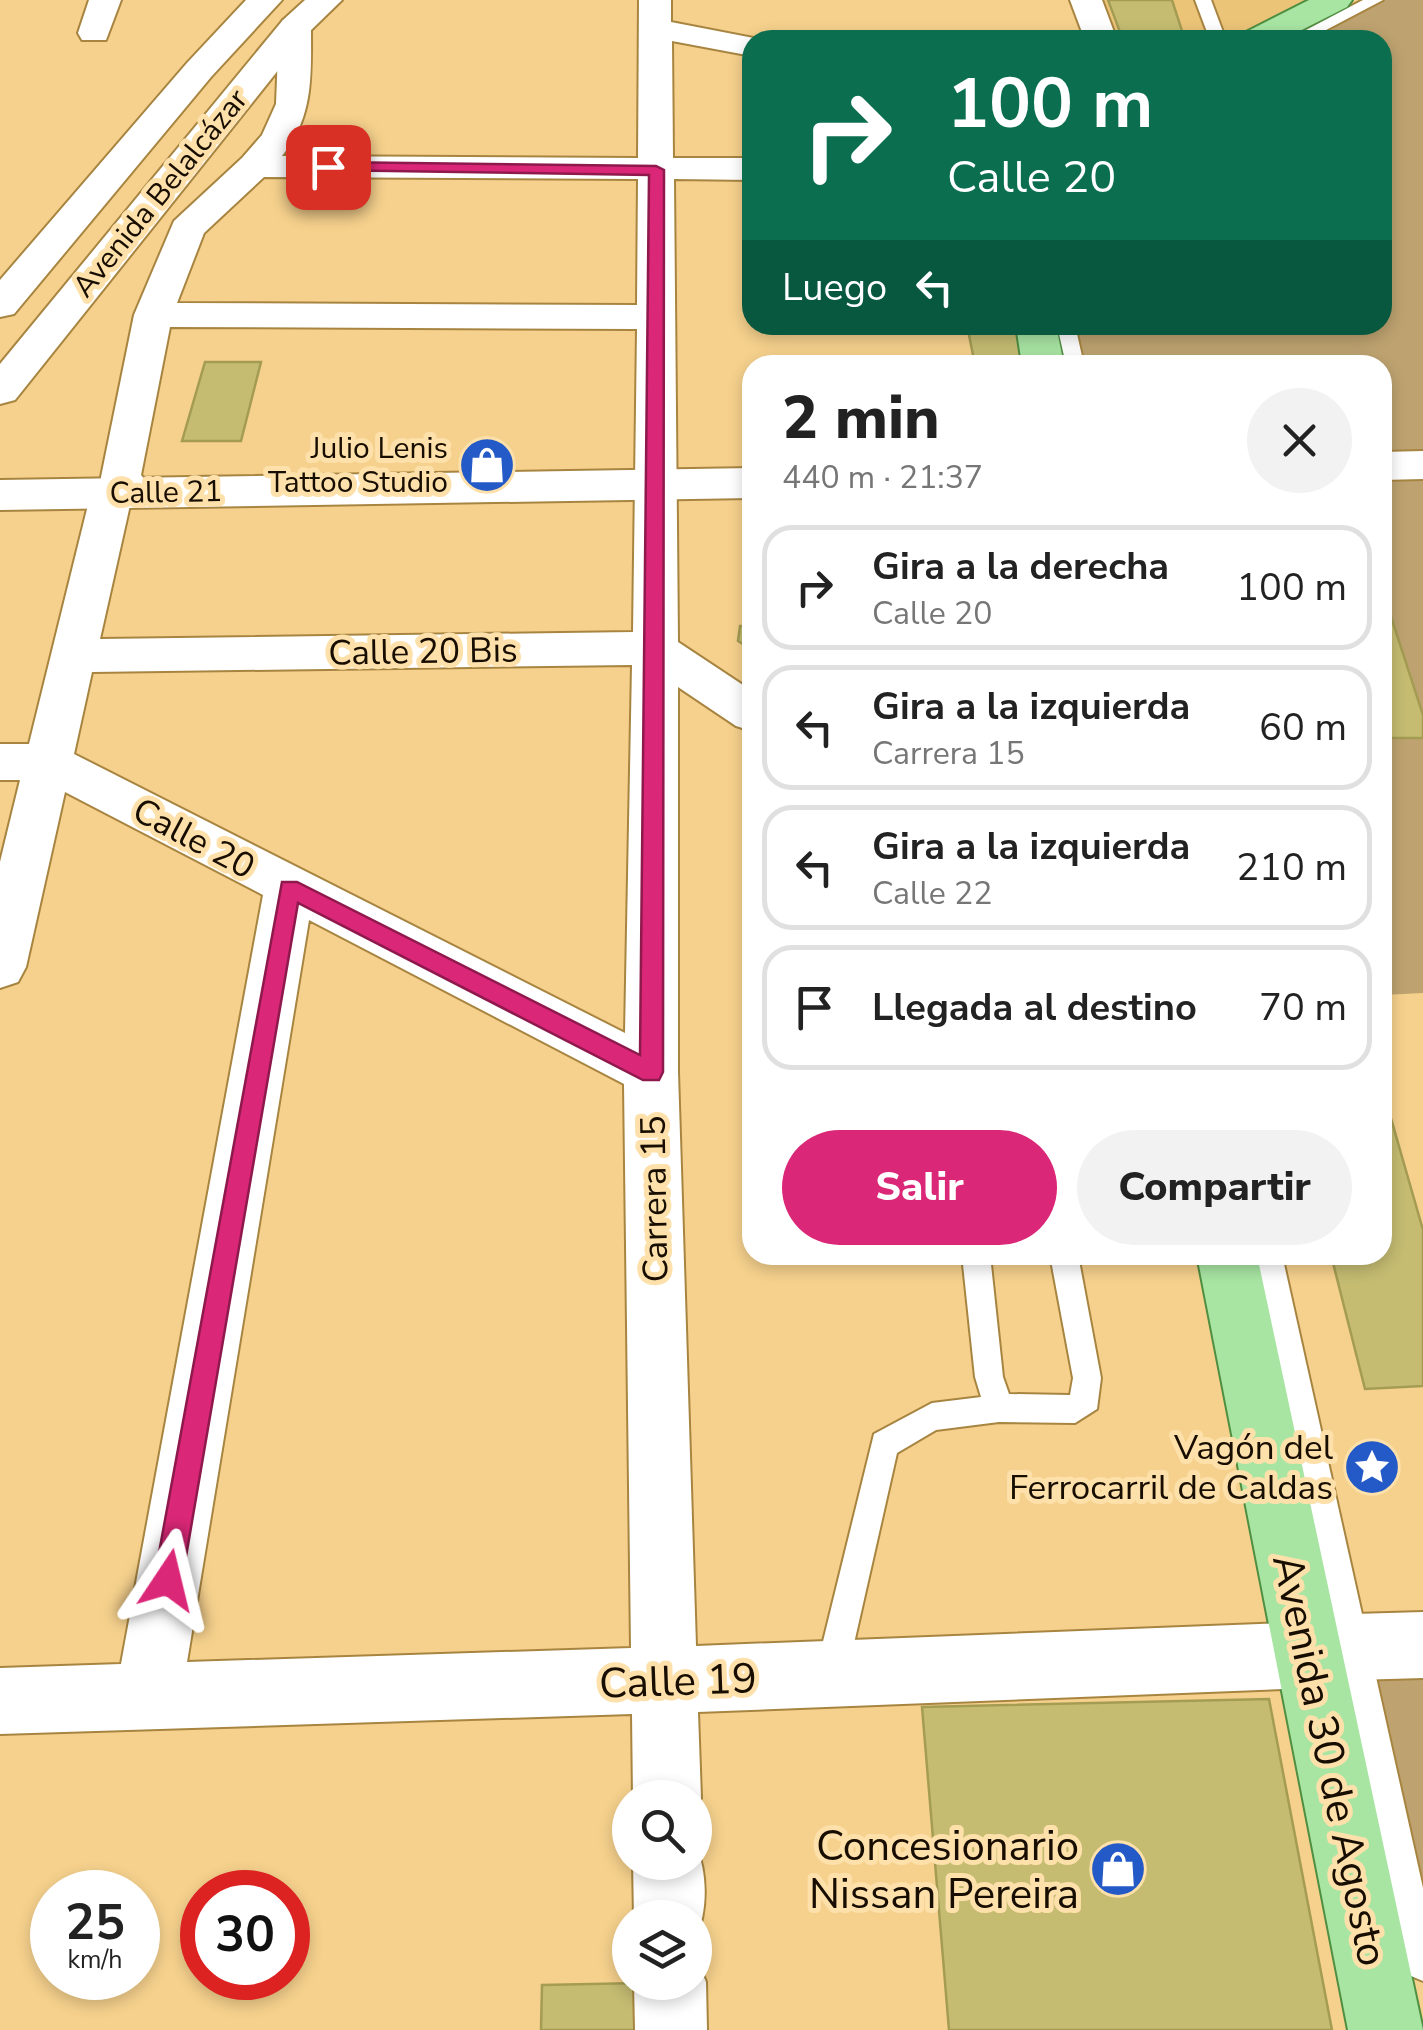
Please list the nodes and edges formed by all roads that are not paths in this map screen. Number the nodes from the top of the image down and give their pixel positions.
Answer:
1 (106, 0) edge
2 (265, 0) edge
3 (325, 0) edge
4 (1086, 0) edge
5 (1203, 0) edge
6 (1335, 0) edge
7 (1375, 0) edge
8 (656, 15) edge
9 (295, 27) junction
10 (1097, 30) edge
11 (1214, 30) edge
12 (1276, 30) edge
13 (1316, 30) edge
14 (94, 34) dead end
15 (742, 43) edge
16 (199, 70) junction
17 (255, 166) junction
18 (742, 169) edge
19 (656, 170) junction
20 (0, 259) edge
21 (0, 306) edge
22 (153, 315) junction
23 (656, 317) junction
24 (0, 391) edge
25 (1423, 465) edge
26 (1392, 466) edge
27 (742, 482) edge
28 (657, 485) junction
29 (114, 488) junction
30 (0, 495) edge
31 (0, 517) edge
32 (653, 648) junction
33 (73, 656) junction
34 (742, 707) edge
35 (24, 762) edge
36 (290, 888) junction
37 (0, 966) edge
38 (651, 1072) junction
39 (977, 1265) edge
40 (1066, 1265) edge
41 (1230, 1265) edge
42 (1270, 1265) edge
43 (1000, 1408) junction
44 (1423, 1644) edge
45 (1332, 1651) junction
46 (831, 1675) junction
47 (665, 1680) junction
48 (148, 1696) junction
49 (0, 1700) edge
50 (667, 1780) edge
51 (1423, 1964) edge
52 (670, 2000) edge
53 (671, 2030) edge
54 (1386, 2030) edge

1 - 14 street
2 - 16 main road, Avenida Belalcázar
3 - 9 main road, Avenida Belalcázar
4 - 10 street
5 - 11 lane
6 - 12 main road
7 - 13 lane
8 - 15 street
8 - 19 street, Carrera 15
9 - 17 street
9 - 24 main road, Avenida Belalcázar
16 - 20 main road
16 - 21 main road, Avenida Belalcázar
17 - 19 street
17 - 22 street
18 - 19 street
19 - 23 street, Carrera 15
22 - 23 street
22 - 29 street
23 - 28 street, Carrera 15
25 - 26 main road
27 - 28 main road, Calle 21
28 - 29 main road, Calle 21
28 - 32 street, Carrera 15
29 - 30 main road, Calle 21
29 - 31 main road
29 - 33 street
32 - 33 street, Calle 20 Bis
32 - 34 street
32 - 38 street, Carrera 15
33 - 35 street
35 - 36 street, Calle 20
35 - 37 street
36 - 38 street, Calle 20
36 - 48 street
38 - 47 street, Carrera 15
39 - 43 lane
40 - 43 lane
41 - 45 main road, Avenida 30 de Agosto
42 - 45 lane
43 - 46 lane
44 - 45 street, Calle 19
45 - 46 street, Calle 19
45 - 51 lane
45 - 54 main road, Avenida 30 de Agosto
46 - 47 street, Calle 19
47 - 48 street, Calle 19
47 - 50 street, Carrera 15
48 - 49 street, Calle 19
52 - 53 street

